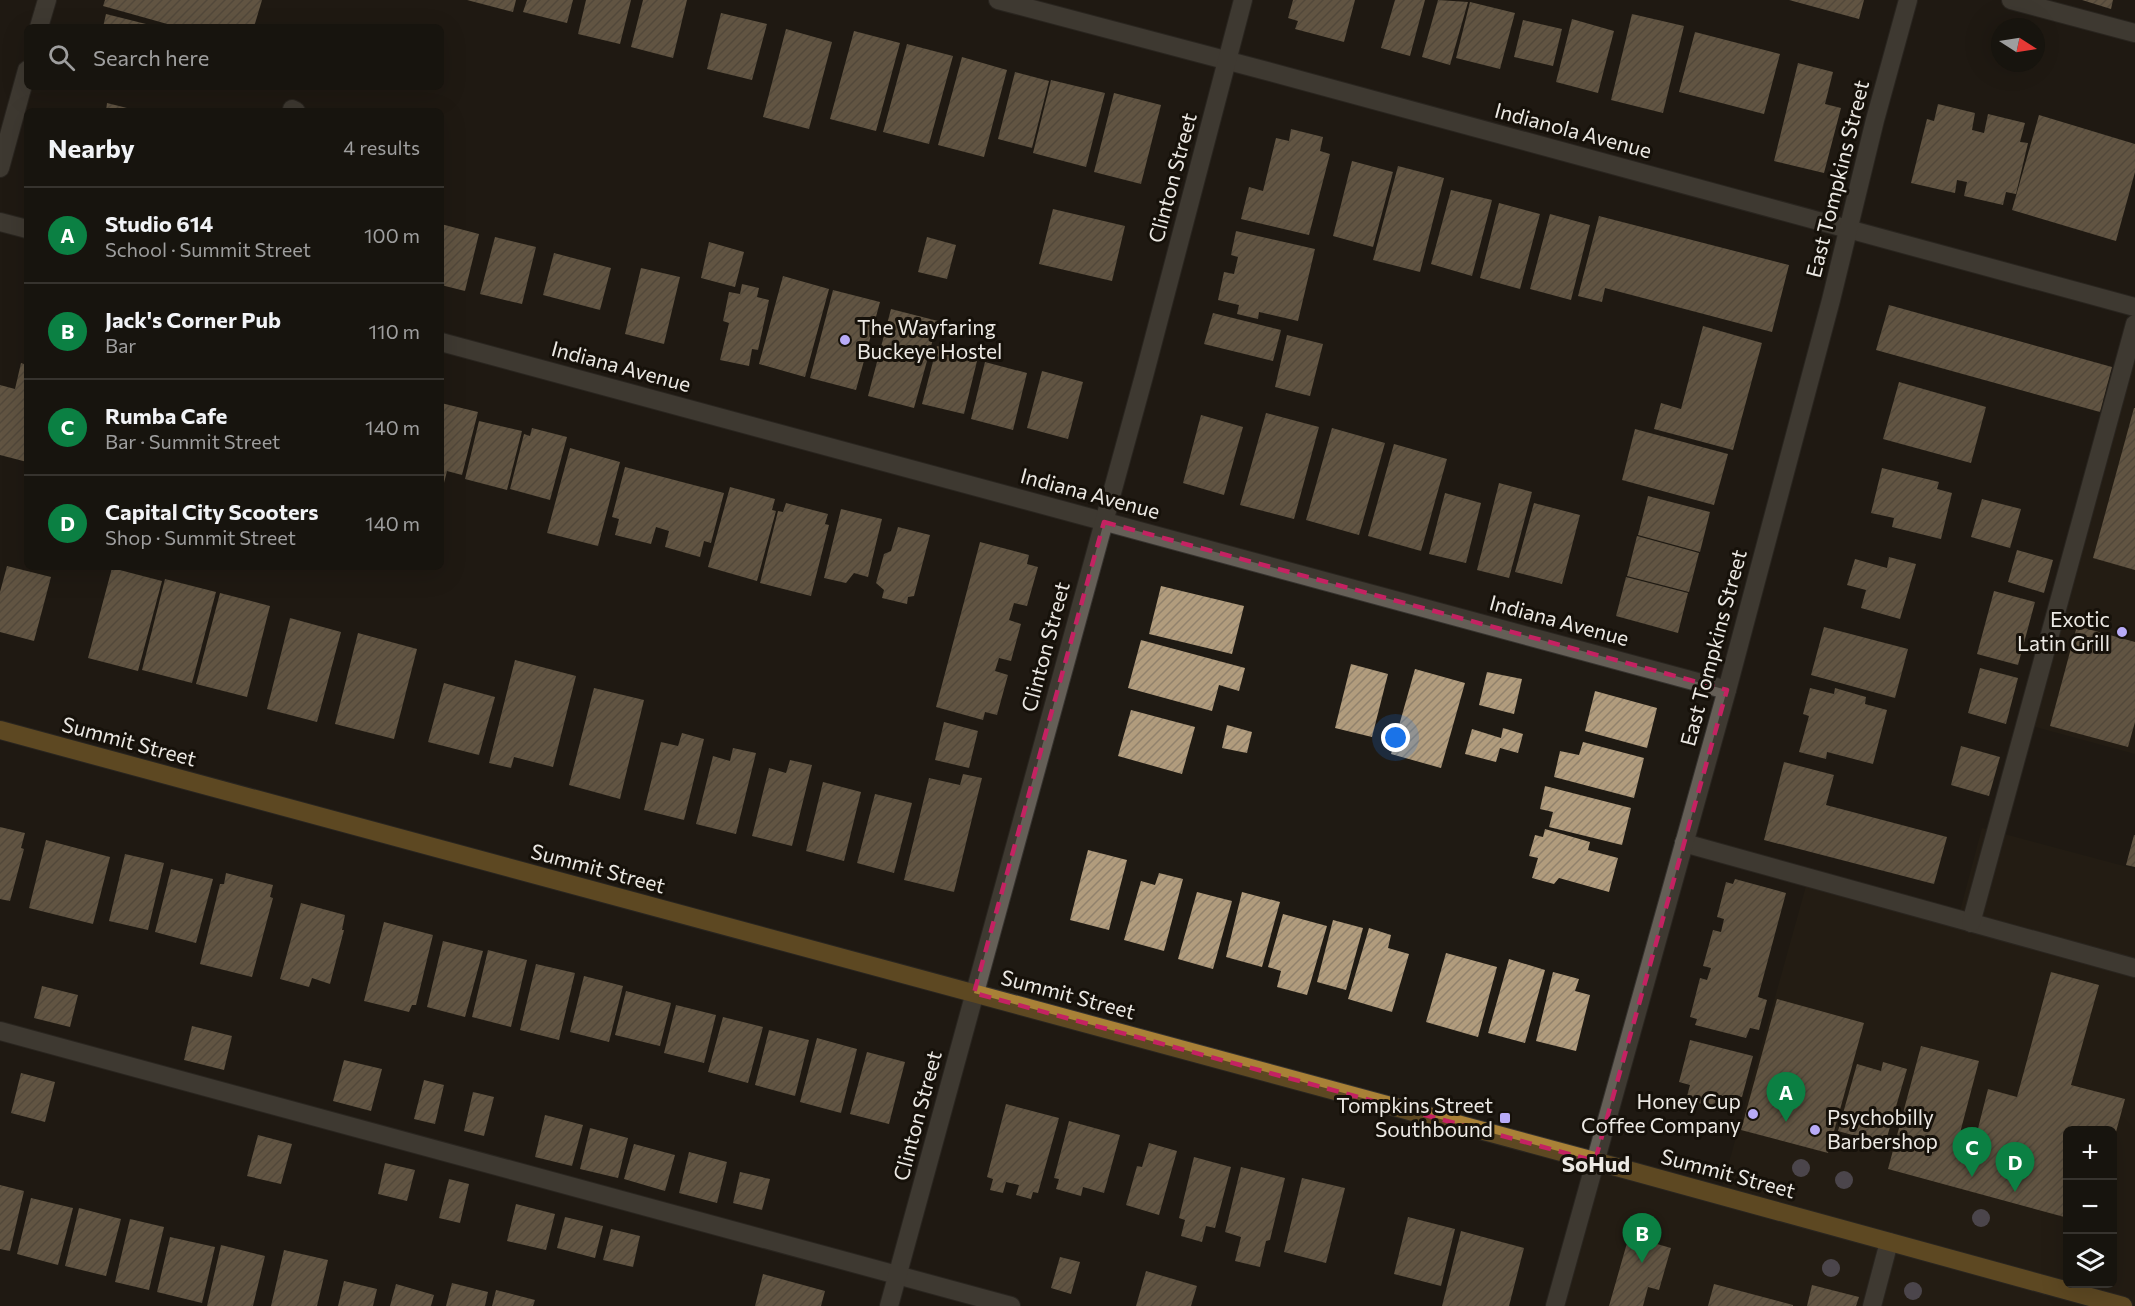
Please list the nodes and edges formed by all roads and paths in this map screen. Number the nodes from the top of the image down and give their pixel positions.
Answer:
1 (46, 0) edge
2 (998, 0) edge
3 (1244, 0) edge
4 (1908, 0) edge
5 (2012, 0) edge
6 (40, 24) edge
7 (2135, 33) edge
8 (1228, 60) junction
9 (24, 81) edge
10 (0, 168) edge
11 (0, 222) edge
12 (24, 228) edge
13 (1847, 229) junction
14 (2135, 307) edge
15 (2135, 324) edge
16 (444, 343) edge
17 (1104, 522) junction
18 (1727, 690) junction
19 (0, 730) edge
20 (1684, 843) junction
21 (1971, 922) junction
22 (2135, 968) edge
23 (974, 993) junction
24 (0, 1031) edge
25 (1595, 1161) junction
26 (1889, 1242) junction
27 (897, 1275) junction
28 (889, 1306) edge
29 (1011, 1306) edge
30 (1555, 1306) edge
31 (1872, 1306) edge
32 (2123, 1306) edge

1 - 6 street
2 - 8 street, Indianola Avenue
3 - 8 street, Clinton Street
4 - 13 street, East Tompkins Street
5 - 7 street
8 - 13 street, Indianola Avenue
8 - 17 street, Clinton Street
9 - 10 street
11 - 12 street
13 - 14 street, Indianola Avenue
13 - 18 street, East Tompkins Street
15 - 21 street
16 - 17 street, Indiana Avenue
17 - 18 street, Indiana Avenue
17 - 23 street, Clinton Street
18 - 20 street, East Tompkins Street
19 - 23 main road, Summit Street
20 - 21 street
20 - 25 street, East Tompkins Street
21 - 22 street
23 - 25 main road, Summit Street
23 - 27 street, Clinton Street
24 - 27 street
25 - 26 main road, Summit Street
25 - 30 street, East Tompkins Street
26 - 31 street
26 - 32 main road, Summit Street
27 - 28 street, Clinton Street
27 - 29 street

